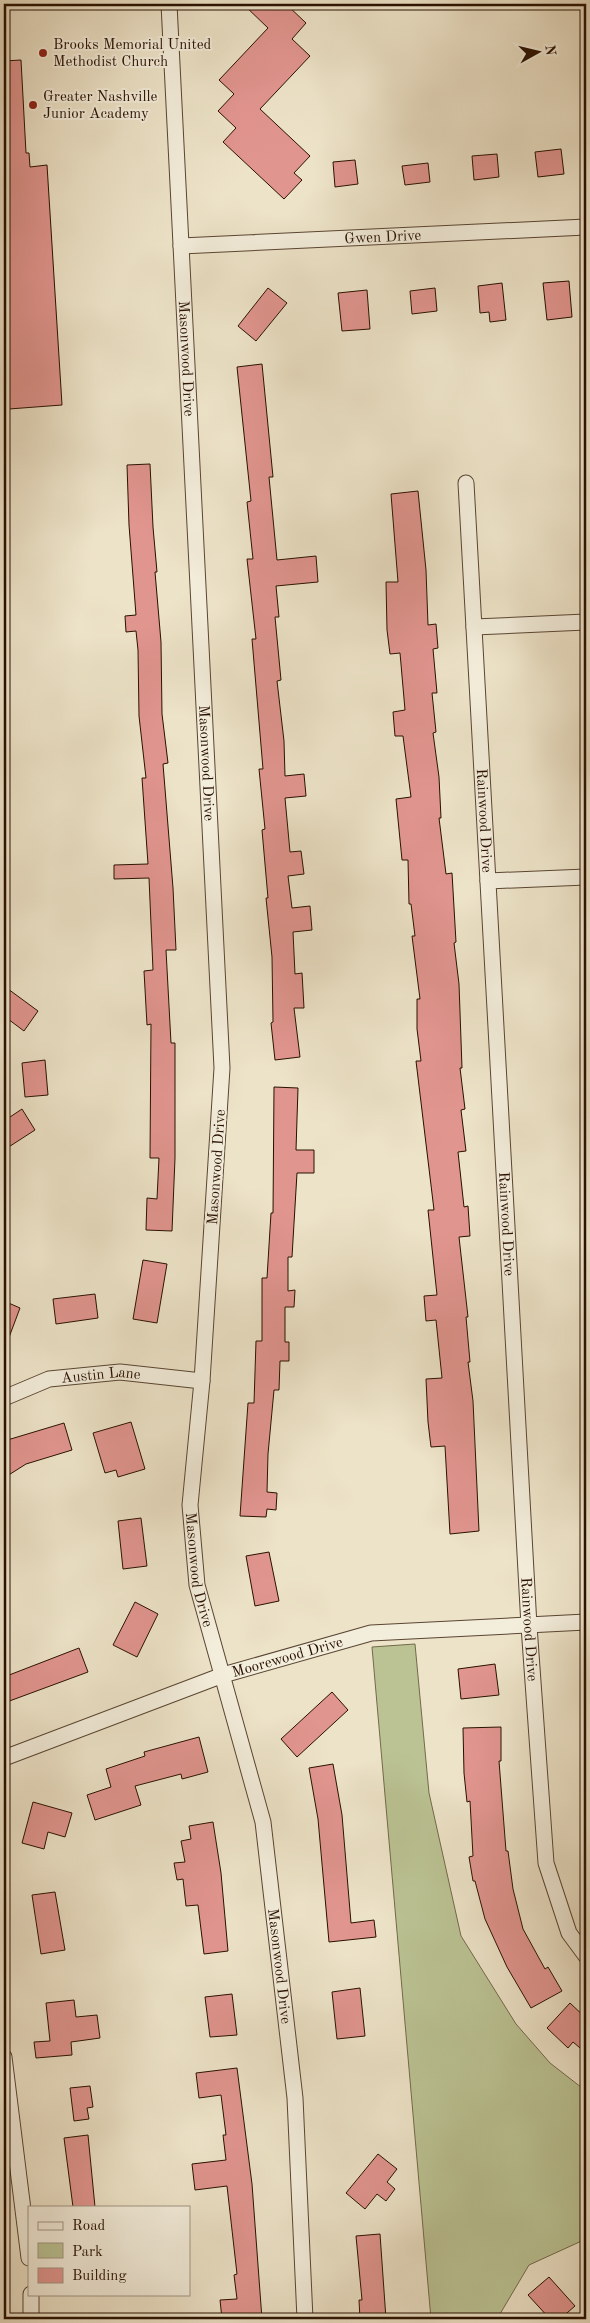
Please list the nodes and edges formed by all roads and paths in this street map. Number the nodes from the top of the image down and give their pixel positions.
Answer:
1 (169, 4) edge
2 (586, 227) edge
3 (181, 246) junction
4 (466, 483) dead end
5 (586, 622) edge
6 (474, 627) junction
7 (586, 877) edge
8 (488, 881) junction
9 (202, 1381) junction
10 (4, 1398) edge
11 (586, 1622) edge
12 (529, 1626) junction
13 (224, 1675) junction
14 (4, 1758) edge
15 (586, 1956) edge
16 (4, 2057) edge
17 (28, 2250) edge
18 (31, 2296) edge
19 (30, 2319) edge
20 (305, 2319) edge

1 - 3 street, Masonwood Drive
2 - 3 street, Gwen Drive
3 - 9 street, Masonwood Drive
4 - 6 street, Rainwood Drive
5 - 6 street
6 - 8 street, Rainwood Drive
7 - 8 street
8 - 12 street, Rainwood Drive
9 - 10 street, Austin Lane
9 - 13 street, Masonwood Drive
11 - 12 street, Moorewood Drive
12 - 13 street, Moorewood Drive
12 - 15 street, Rainwood Drive
13 - 14 street, Moorewood Drive
13 - 20 street, Masonwood Drive
16 - 17 street
18 - 19 street

